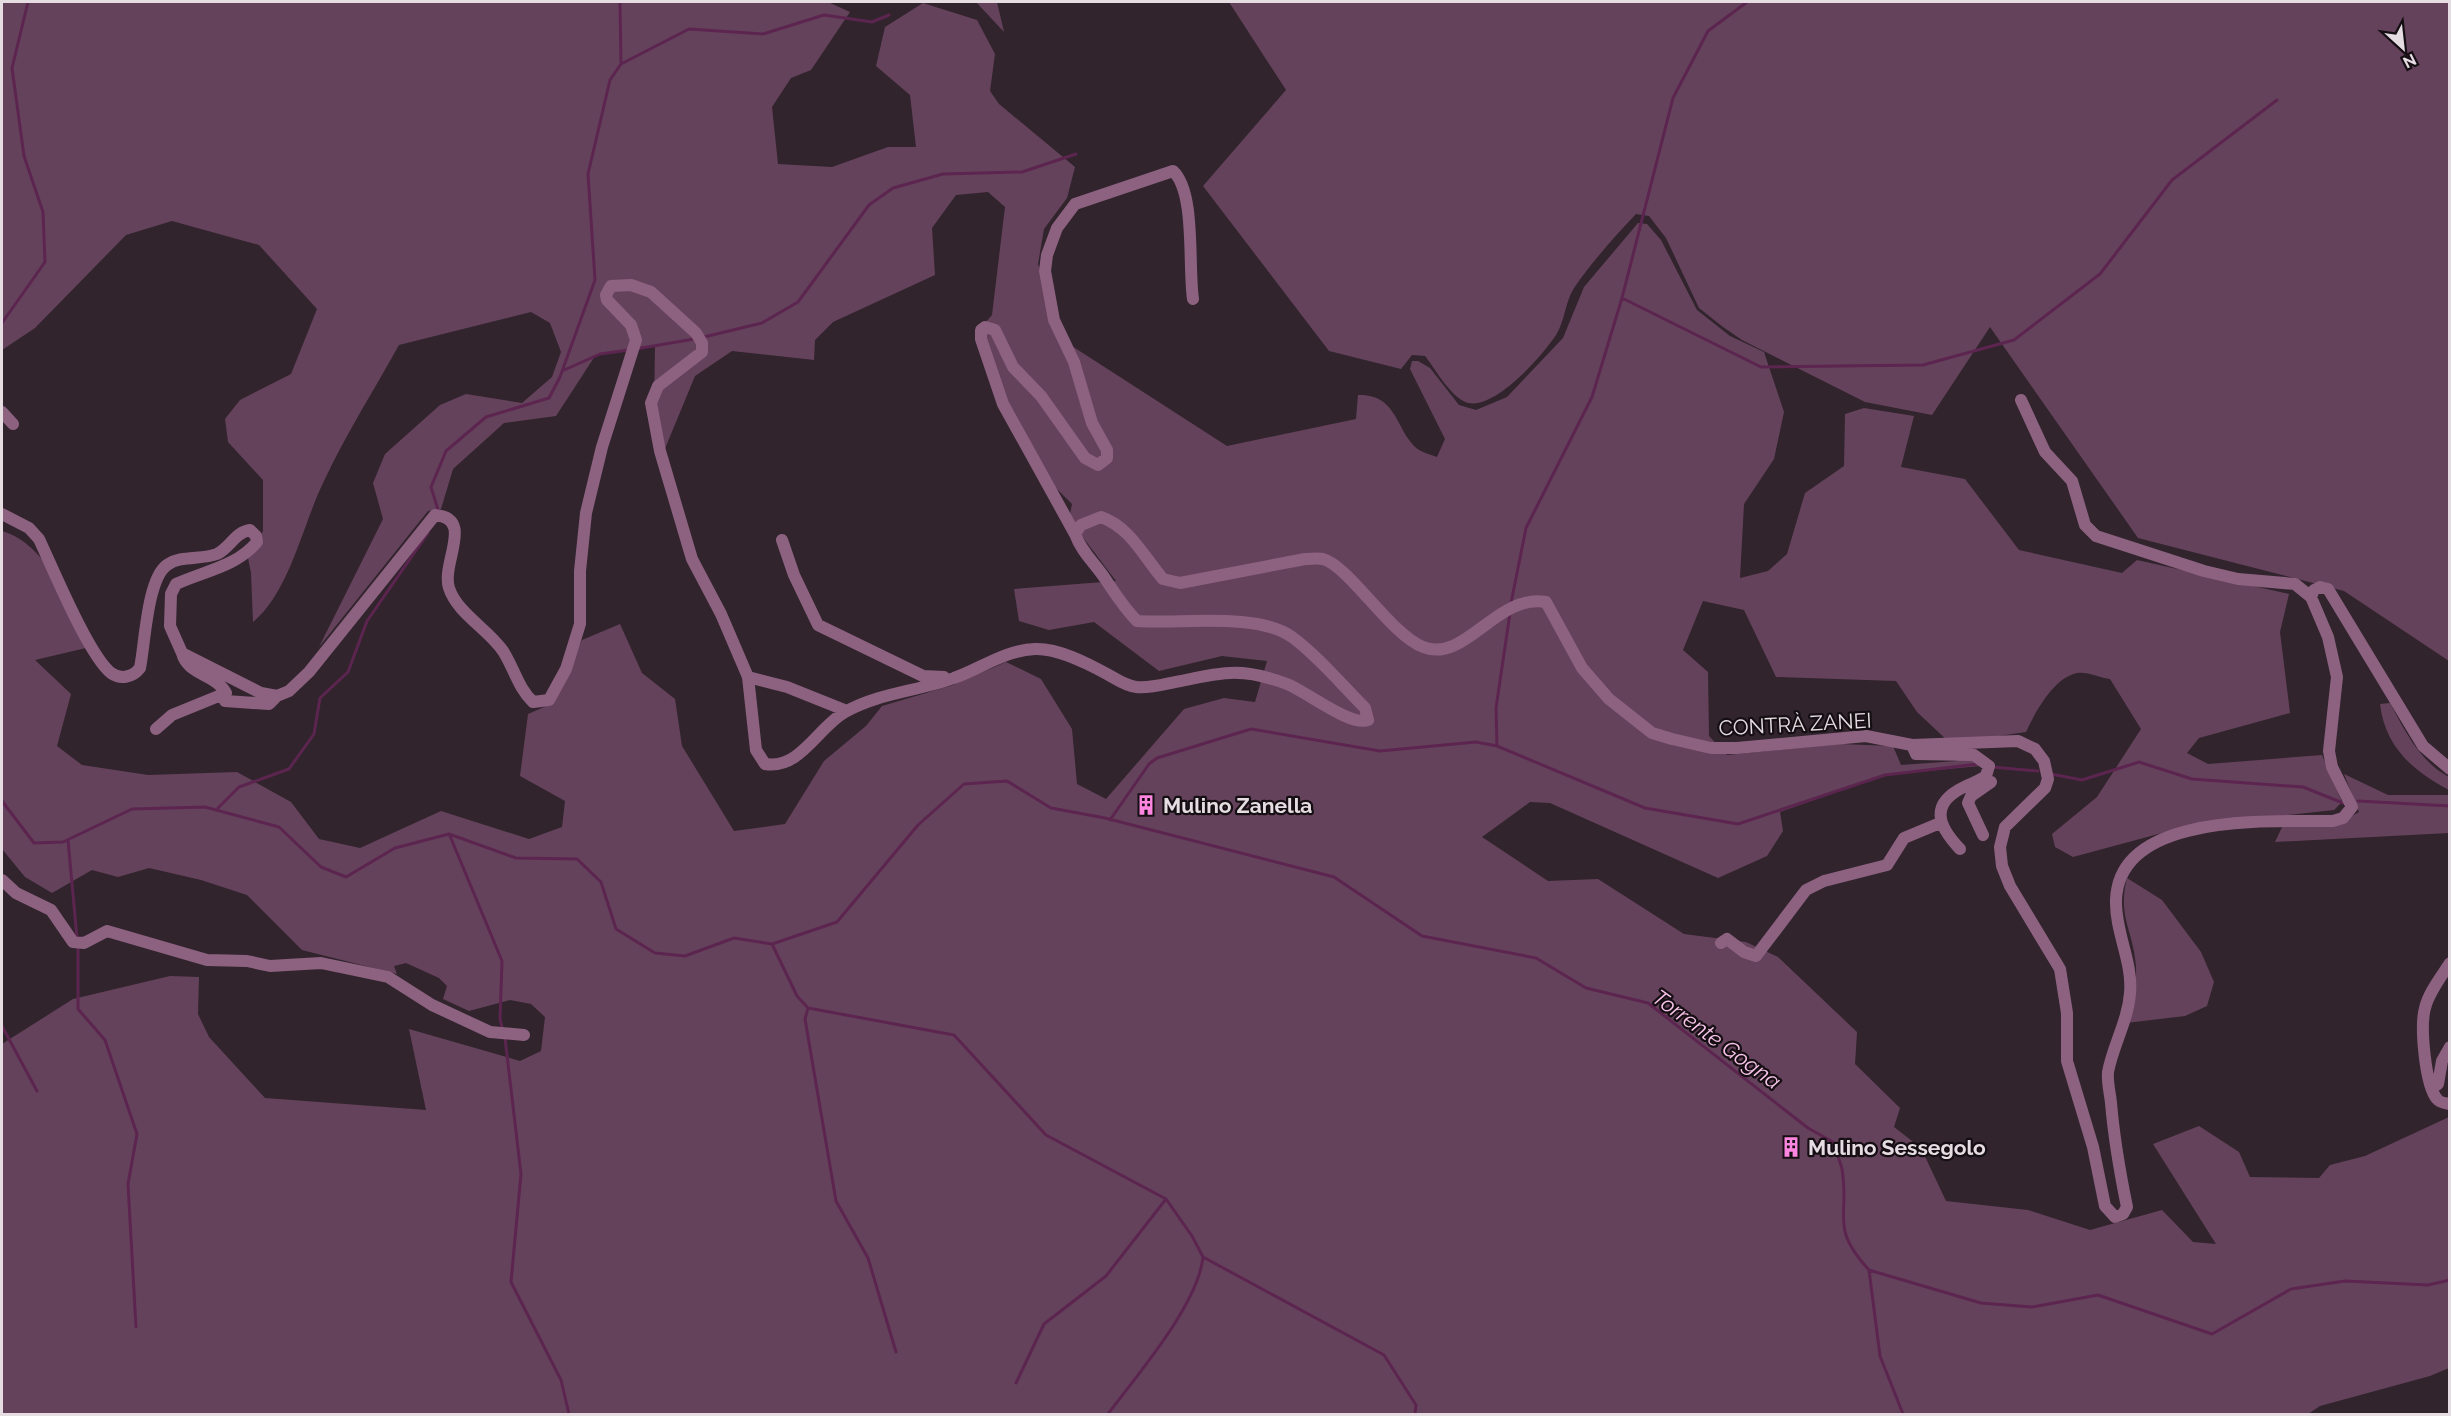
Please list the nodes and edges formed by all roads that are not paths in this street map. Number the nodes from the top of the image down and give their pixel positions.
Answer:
1 (1193, 299) dead end
2 (2021, 400) dead end
3 (2, 412) edge
4 (13, 424) dead end
5 (2, 514) edge
6 (1075, 534) junction
7 (782, 540) dead end
8 (2311, 597) junction
9 (182, 653) junction
10 (748, 677) junction
11 (954, 678) junction
12 (277, 696) junction
13 (225, 701) dead end
14 (847, 711) junction
15 (156, 729) dead end
16 (1912, 745) junction
17 (2450, 769) edge
18 (1989, 773) junction
19 (1940, 823) junction
20 (1983, 835) dead end
21 (1960, 849) dead end
22 (2, 880) edge
23 (1720, 943) dead end
24 (2450, 963) edge
25 (524, 1035) dead end
26 (2450, 1047) edge
27 (2432, 1088) junction
28 (2450, 1104) edge

1 - 6 street
2 - 8 street
3 - 4 street
5 - 9 street
6 - 11 street
6 - 16 street, CONTRÀ ZANEI
7 - 11 street
8 - 16 street, CONTRÀ ZANEI
8 - 17 street
9 - 12 street
9 - 15 street
10 - 12 street
10 - 14 street
10 - 14 street
11 - 14 street
12 - 13 street
16 - 18 street, CONTRÀ ZANEI
18 - 19 street
18 - 20 street
19 - 21 street
19 - 23 street
22 - 25 street
24 - 27 street
26 - 27 street
27 - 28 street

